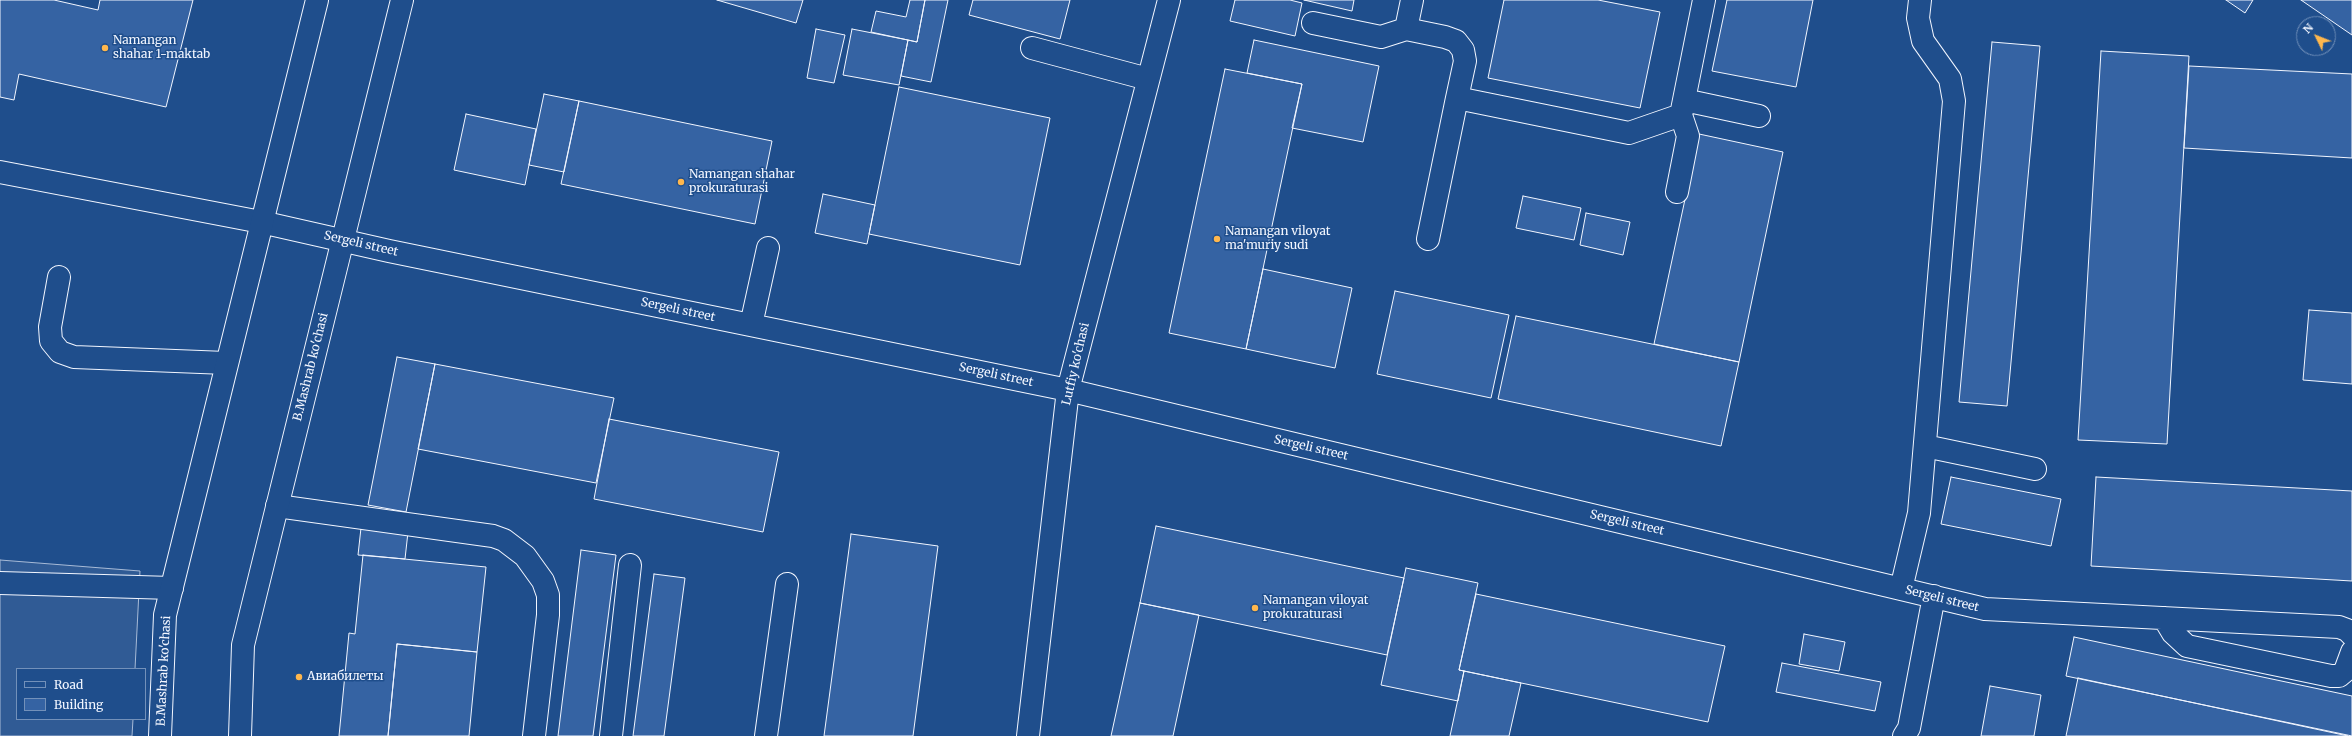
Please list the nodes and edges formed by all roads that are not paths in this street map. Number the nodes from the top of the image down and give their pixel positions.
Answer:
1 (317, 0) edge
2 (402, 0) edge
3 (1169, 0) edge
4 (1412, 0) edge
5 (1704, 0) edge
6 (1920, 0) edge
7 (1313, 23) dead end
8 (1406, 29) junction
9 (1032, 48) dead end
10 (1148, 79) junction
11 (1457, 98) junction
12 (1682, 108) junction
13 (1760, 116) dead end
14 (0, 172) edge
15 (1677, 192) dead end
16 (260, 222) junction
17 (1428, 239) dead end
18 (342, 240) junction
19 (768, 248) dead end
20 (59, 277) dead end
21 (751, 325) junction
22 (226, 363) junction
23 (1068, 390) junction
24 (1925, 446) junction
25 (2035, 469) dead end
26 (277, 506) junction
27 (630, 565) dead end
28 (0, 583) edge
29 (787, 584) dead end
30 (172, 588) junction
31 (1901, 589) junction
32 (1934, 596) junction
33 (2164, 618) junction
34 (2352, 635) edge
35 (2352, 652) edge
36 (160, 736) edge
37 (240, 736) edge
38 (534, 736) edge
39 (611, 736) edge
40 (766, 736) edge
41 (1028, 736) edge
42 (1904, 736) edge

1 - 16 street, B.Mashrab ko'chasi
2 - 18 street, B.Mashrab ko'chasi
3 - 10 street, Lutfiy ko'chasi
4 - 8 street
5 - 12 street
6 - 24 street
7 - 8 street
8 - 11 street
9 - 10 street
10 - 23 street, Lutfiy ko'chasi
11 - 12 street
11 - 17 street
12 - 13 street
12 - 15 street
14 - 16 street, Sergeli street
16 - 18 street, Sergeli street
16 - 22 street, B.Mashrab ko'chasi
18 - 21 street, Sergeli street
18 - 26 street, B.Mashrab ko'chasi
19 - 21 street
20 - 22 street
21 - 23 street, Sergeli street
22 - 30 street, B.Mashrab ko'chasi
23 - 31 street, Sergeli street
23 - 41 street, Lutfiy ko'chasi
24 - 25 street
24 - 31 street
26 - 37 street, B.Mashrab ko'chasi
26 - 38 street
27 - 39 street
28 - 30 street
29 - 40 street
30 - 36 street, B.Mashrab ko'chasi
31 - 32 street, Sergeli street
32 - 33 street, Sergeli street
32 - 42 street
33 - 34 street, Sergeli street
33 - 35 street

